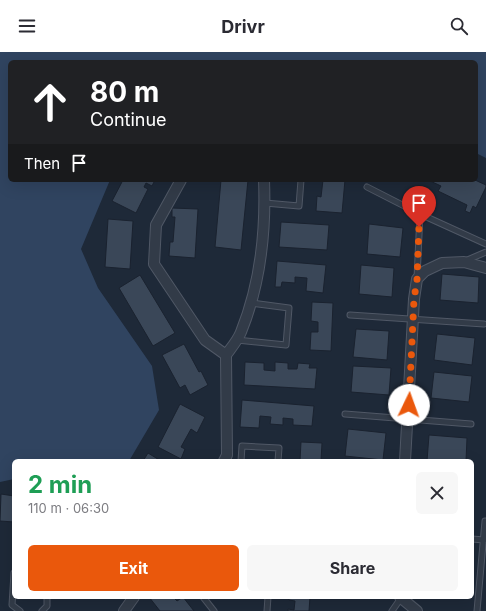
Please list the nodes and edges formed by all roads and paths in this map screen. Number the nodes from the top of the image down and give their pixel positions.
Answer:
1 (180, 182) edge
2 (264, 182) edge
3 (301, 182) edge
4 (367, 187) dead end
5 (265, 203) junction
6 (420, 214) junction
7 (486, 244) edge
8 (486, 252) edge
9 (464, 262) junction
10 (486, 268) edge
11 (417, 280) junction
12 (250, 302) junction
13 (350, 315) dead end
14 (413, 319) junction
15 (484, 324) dead end
16 (236, 340) junction
17 (226, 355) junction
18 (346, 414) dead end
19 (408, 419) junction
20 (471, 424) dead end
21 (225, 459) edge
22 (241, 459) edge
23 (278, 459) edge
24 (405, 459) edge
25 (485, 521) edge
26 (474, 539) edge
27 (484, 540) junction
28 (12, 599) edge
29 (47, 599) edge
30 (133, 599) edge
31 (205, 599) edge
32 (268, 599) edge
33 (399, 599) edge
34 (401, 599) edge
35 (20, 611) edge
36 (42, 611) edge
37 (124, 611) edge
38 (214, 611) edge
39 (267, 611) edge
40 (392, 611) edge
41 (417, 611) edge
42 (477, 611) edge

1 - 17 street
2 - 5 street
3 - 5 lane
4 - 6 lane
5 - 12 street
6 - 7 lane
6 - 11 lane
8 - 9 lane
9 - 10 street
9 - 11 street
11 - 14 street
12 - 16 street
12 - 16 lane
13 - 14 lane
14 - 15 lane
14 - 19 street
16 - 17 street
17 - 21 street
18 - 19 lane
19 - 20 lane
19 - 24 street
22 - 23 lane
25 - 27 lane
26 - 27 lane
27 - 42 lane
28 - 35 lane
29 - 36 lane
30 - 37 street
31 - 38 lane
32 - 39 lane
33 - 40 lane
34 - 41 street

